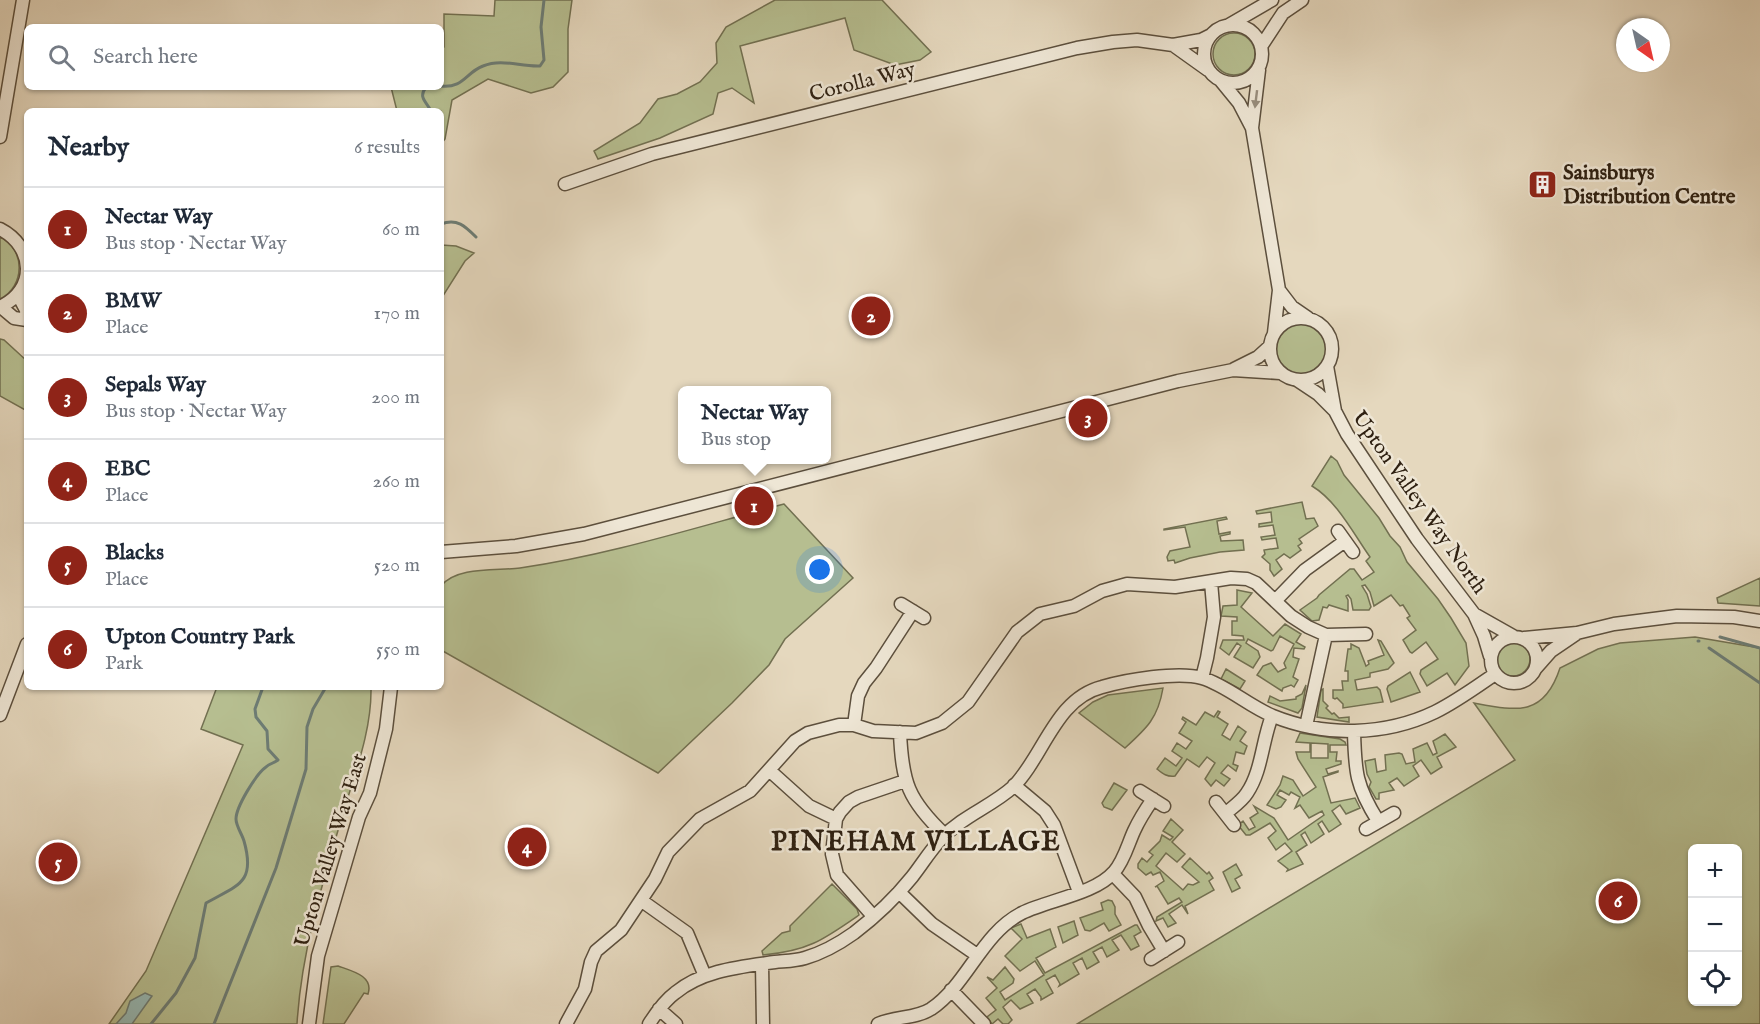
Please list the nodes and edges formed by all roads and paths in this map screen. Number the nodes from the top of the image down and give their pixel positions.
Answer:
1 (23, 0) edge
2 (1272, 0) edge
3 (1302, 0) edge
4 (1229, 25) junction
5 (1211, 34) junction
6 (1173, 45) junction
7 (1262, 45) junction
8 (1208, 70) junction
9 (1259, 70) junction
10 (1221, 81) junction
11 (1252, 128) junction
12 (0, 137) edge
13 (565, 184) dead end
14 (0, 229) edge
15 (24, 253) edge
16 (24, 282) edge
17 (1279, 290) junction
18 (18, 295) junction
19 (24, 306) edge
20 (0, 307) edge
21 (1308, 318) junction
22 (24, 320) edge
23 (1274, 333) junction
24 (1269, 347) junction
25 (1327, 366) junction
26 (1233, 370) junction
27 (1280, 372) junction
28 (1297, 380) junction
29 (1335, 411) junction
30 (444, 552) edge
31 (1353, 552) dead end
32 (1211, 582) junction
33 (1276, 600) junction
34 (901, 604) dead end
35 (1474, 614) junction
36 (1760, 621) edge
37 (1577, 633) junction
38 (1366, 634) dead end
39 (1326, 635) junction
40 (1518, 637) junction
41 (24, 652) edge
42 (1490, 656) junction
43 (1536, 668) junction
44 (1495, 674) junction
45 (1202, 678) junction
46 (391, 690) edge
47 (0, 715) edge
48 (1272, 716) junction
49 (854, 725) junction
50 (1306, 726) junction
51 (900, 732) junction
52 (1354, 732) junction
53 (769, 770) junction
54 (905, 781) junction
55 (1014, 785) junction
56 (1140, 791) dead end
57 (1216, 801) dead end
58 (1226, 813) junction
59 (1394, 813) dead end
60 (836, 819) junction
61 (1378, 821) junction
62 (1234, 825) dead end
63 (1366, 829) dead end
64 (945, 835) junction
65 (1113, 873) junction
66 (899, 892) junction
67 (1078, 892) junction
68 (642, 901) junction
69 (873, 916) junction
70 (1178, 942) dead end
71 (1164, 951) junction
72 (976, 955) junction
73 (1151, 959) dead end
74 (762, 964) junction
75 (705, 975) junction
76 (951, 990) junction
77 (659, 1010) junction
78 (570, 1023) edge
79 (309, 1024) edge
80 (649, 1024) edge
81 (676, 1024) edge
82 (763, 1024) edge
83 (878, 1024) edge
84 (984, 1024) edge

1 - 12 street
2 - 4 street
3 - 7 street
4 - 5 street
4 - 7 street
5 - 6 street, Corolla Way
5 - 8 street
6 - 8 street, Corolla Way
6 - 13 street, Corolla Way
7 - 9 street
8 - 10 street
9 - 10 street
9 -> 11 street
10 - 11 street
11 - 17 street
14 - 15 street
16 - 18 street
17 - 21 street
17 - 23 street
18 - 19 street
18 - 20 street
20 - 22 street
21 - 23 street
21 - 25 street
23 - 24 street
24 - 26 street
24 - 27 street
25 - 28 street
25 - 29 street, Upton Valley Way North
26 - 27 street
26 - 30 street
27 - 28 street
28 - 29 street, Upton Valley Way North
29 - 35 street, Upton Valley Way North
31 - 33 street
32 - 33 street
32 - 45 street
32 - 51 street
33 - 39 street
34 - 49 street
35 - 40 street, Upton Valley Way North
35 - 42 street, Upton Valley Way North
36 - 37 street
37 - 40 street
37 - 43 street
38 - 39 street
39 - 50 street
40 - 42 street
40 - 43 street
41 - 47 street
42 - 44 street
43 - 44 street
44 - 52 street
45 - 48 street
45 - 55 street
46 - 79 street, Upton Valley Way East
48 - 50 street
48 - 58 street
49 - 51 street
49 - 53 street
50 - 52 street
51 - 54 street
52 - 61 street
53 - 60 street
53 - 68 street
54 - 60 street
54 - 64 street
55 - 64 street
55 - 67 street
56 - 65 street
57 - 58 street
58 - 62 street
59 - 61 street
60 - 69 street
61 - 63 street
64 - 66 street
65 - 67 street
65 - 71 street
66 - 69 street
66 - 72 street
67 - 72 street
68 - 75 street
68 - 78 street
69 - 74 street
70 - 71 street
71 - 73 street
72 - 76 street
74 - 75 street
74 - 82 street
75 - 77 street
76 - 83 street
76 - 84 street
77 - 80 street
77 - 81 street

